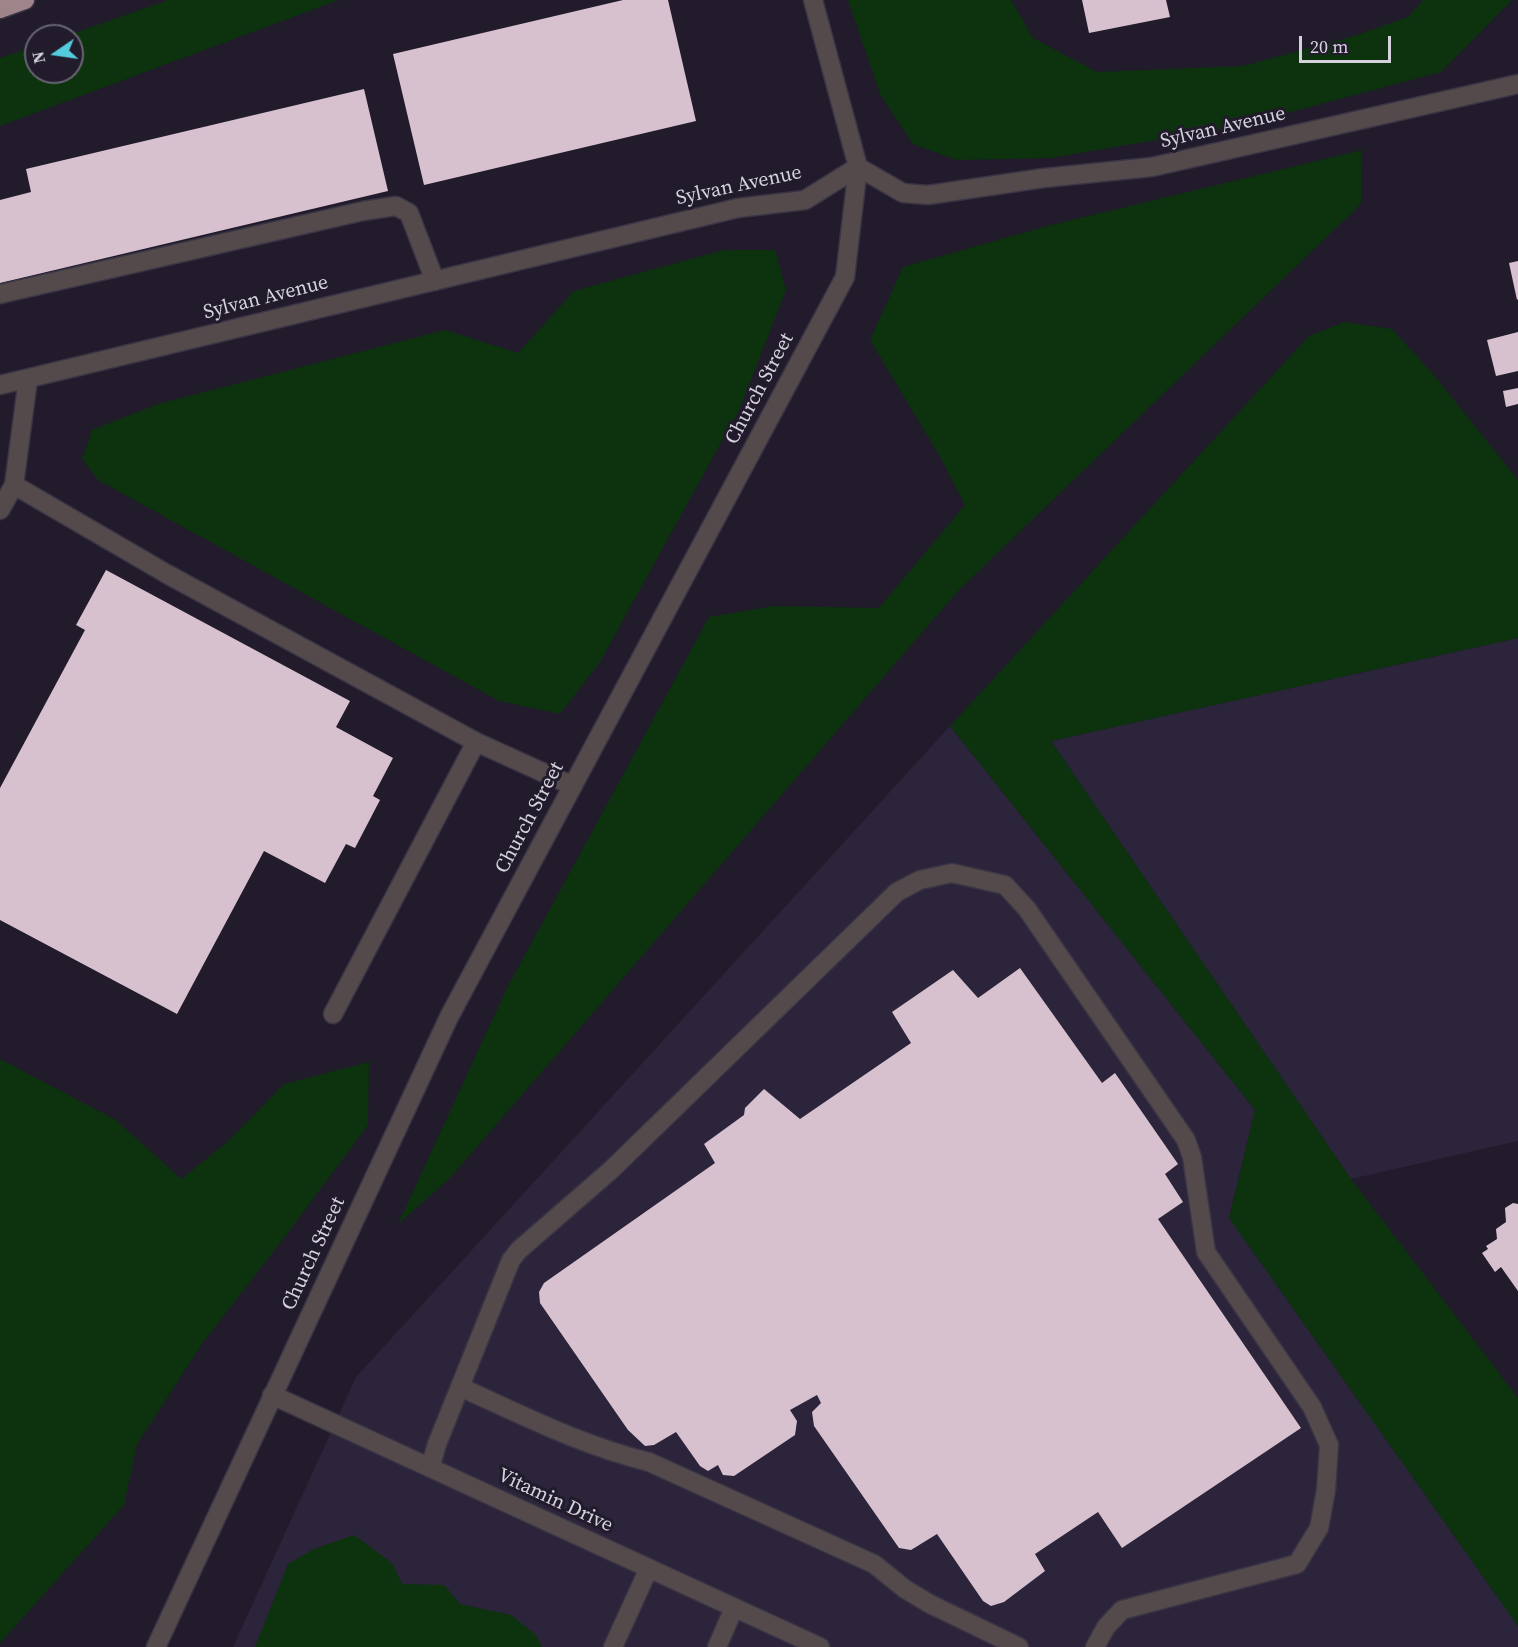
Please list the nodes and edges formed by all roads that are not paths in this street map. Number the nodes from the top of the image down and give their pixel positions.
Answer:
1 (26, 0) edge
2 (813, 0) edge
3 (0, 9) edge
4 (1518, 84) edge
5 (858, 167) junction
6 (435, 281) junction
7 (0, 294) edge
8 (28, 379) junction
9 (0, 385) edge
10 (14, 484) junction
11 (0, 510) edge
12 (476, 742) junction
13 (573, 786) junction
14 (333, 1014) dead end
15 (460, 1387) junction
16 (272, 1395) junction
17 (430, 1468) junction
18 (649, 1568) junction
19 (735, 1608) junction
20 (156, 1647) edge
21 (613, 1647) edge
22 (717, 1647) edge
23 (820, 1647) edge
24 (1019, 1647) edge
25 (1095, 1647) edge

1 - 3 highway
2 - 5 street, Church Street
4 - 5 street, Sylvan Avenue
5 - 6 street, Sylvan Avenue
5 - 13 street, Church Street
6 - 7 street
6 - 8 street, Sylvan Avenue
8 - 9 street, Sylvan Avenue
8 - 10 street
10 - 11 street
10 - 12 street
12 - 13 street
12 - 14 street
13 - 16 street, Church Street
15 - 17 street
15 - 24 street
15 - 25 street
16 - 17 street, Vitamin Drive
16 - 20 street, Church Street
17 - 18 street, Vitamin Drive
18 - 19 street, Vitamin Drive
18 - 21 street
19 - 22 street
19 - 23 street, Vitamin Drive

